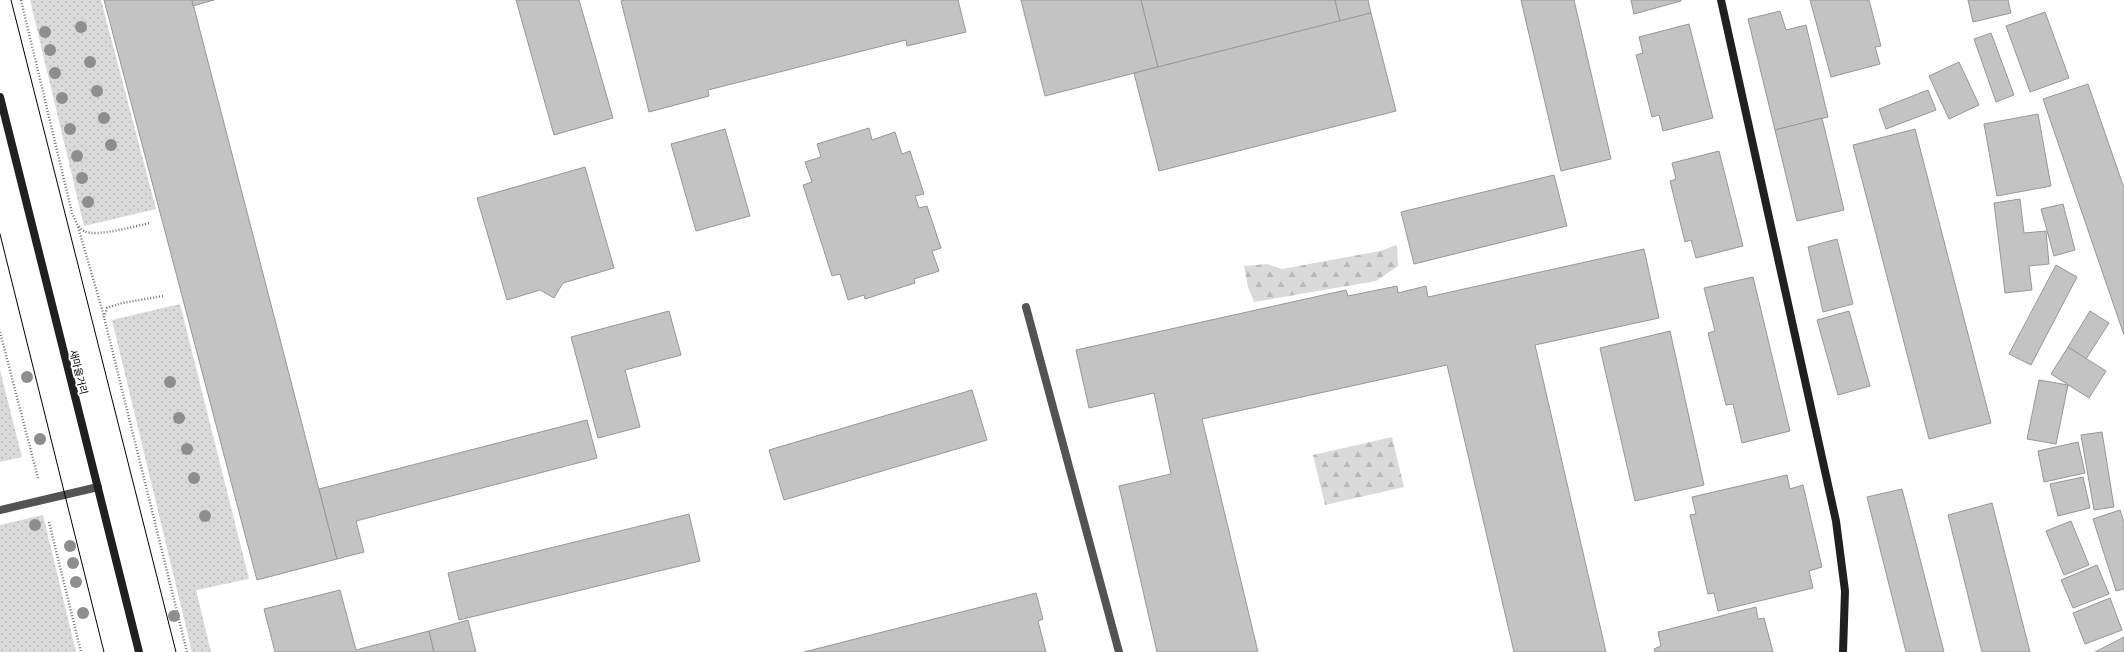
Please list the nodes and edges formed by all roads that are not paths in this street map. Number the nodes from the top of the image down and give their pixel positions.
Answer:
1 (1722, 0) edge
2 (0, 97) edge
3 (1026, 307) dead end
4 (98, 487) junction
5 (0, 510) edge
6 (139, 652) edge
7 (1119, 652) edge
8 (1843, 652) edge

1 - 8 street
2 - 4 street, 새마을거리
3 - 7 street
4 - 5 street
4 - 6 street, 새마을거리

